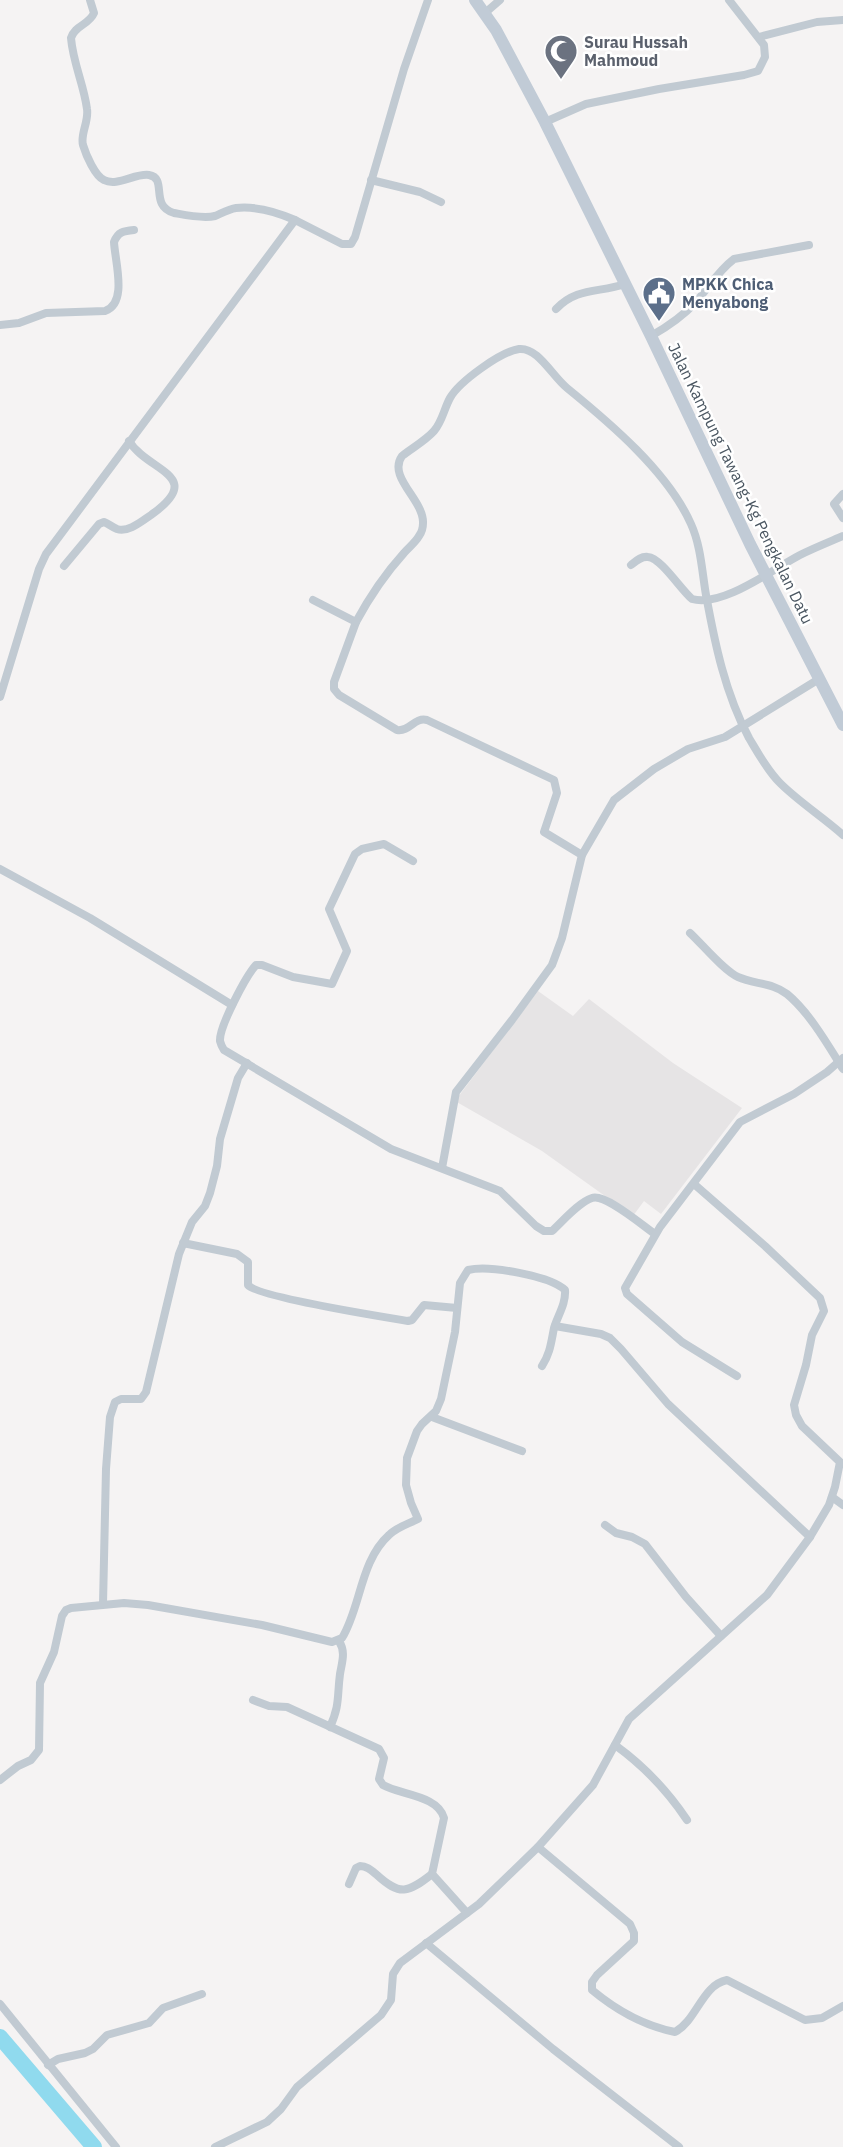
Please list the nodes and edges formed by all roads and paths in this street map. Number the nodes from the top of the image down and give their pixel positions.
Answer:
1 (90, 0) edge
2 (428, 0) edge
3 (476, 0) edge
4 (500, 0) edge
5 (729, 0) edge
6 (485, 13) junction
7 (843, 20) edge
8 (759, 37) junction
9 (545, 122) junction
10 (371, 180) junction
11 (441, 202) dead end
12 (294, 220) junction
13 (134, 230) dead end
14 (809, 244) dead end
15 (625, 284) junction
16 (556, 309) dead end
17 (0, 325) edge
18 (651, 336) junction
19 (129, 441) junction
20 (843, 494) edge
21 (843, 518) edge
22 (843, 536) edge
23 (631, 565) dead end
24 (64, 566) dead end
25 (765, 575) junction
26 (313, 600) dead end
27 (707, 600) junction
28 (356, 622) junction
29 (819, 679) junction
30 (0, 697) edge
31 (843, 725) edge
32 (743, 726) junction
33 (843, 835) edge
34 (582, 855) junction
35 (412, 861) dead end
36 (0, 869) edge
37 (690, 933) dead end
38 (232, 1005) junction
39 (247, 1063) junction
40 (842, 1063) edge
41 (442, 1168) junction
42 (694, 1184) junction
43 (655, 1234) junction
44 (183, 1243) junction
45 (457, 1308) junction
46 (555, 1326) junction
47 (542, 1366) dead end
48 (737, 1376) dead end
49 (432, 1417) junction
50 (522, 1451) dead end
51 (832, 1497) junction
52 (843, 1505) edge
53 (605, 1525) dead end
54 (810, 1537) junction
55 (103, 1604) junction
56 (721, 1636) junction
57 (339, 1641) junction
58 (253, 1700) dead end
59 (330, 1727) junction
60 (615, 1745) junction
61 (0, 1780) edge
62 (687, 1820) dead end
63 (537, 1847) junction
64 (432, 1874) junction
65 (349, 1884) dead end
66 (468, 1913) junction
67 (426, 1943) junction
68 (202, 1994) dead end
69 (0, 2004) edge
70 (843, 2006) edge
71 (48, 2065) junction
72 (116, 2147) edge
73 (215, 2147) edge
74 (680, 2147) edge

1 - 12 street
2 - 10 street
3 - 6 street, Jalan Kampung Tawang-Kg Pengkalan Datu
4 - 6 street
5 - 8 street
6 - 9 street, Jalan Kampung Tawang-Kg Pengkalan Datu
7 - 8 street
8 - 9 street
9 - 15 street, Jalan Kampung Tawang-Kg Pengkalan Datu
10 - 11 street
10 - 12 street
12 - 19 street
13 - 17 street
14 - 18 street
15 - 16 street
15 - 18 street, Jalan Kampung Tawang-Kg Pengkalan Datu
18 - 25 street, Jalan Kampung Tawang-Kg Pengkalan Datu
19 - 24 street
19 - 30 street
20 - 21 street
22 - 25 street
23 - 27 street
25 - 27 street
25 - 29 street, Jalan Kampung Tawang-Kg Pengkalan Datu
26 - 28 street
27 - 28 street
27 - 32 street
28 - 34 street
29 - 31 street, Jalan Kampung Tawang-Kg Pengkalan Datu
29 - 32 street
32 - 33 street
32 - 34 street
34 - 41 street
35 - 38 street
36 - 38 street
37 - 40 street
38 - 39 street
39 - 41 street
39 - 44 street
40 - 42 street
41 - 43 street
42 - 43 street
42 - 51 street
43 - 48 street
44 - 45 street
44 - 55 street
45 - 46 street
45 - 49 street
46 - 47 street
46 - 54 street
49 - 50 street
49 - 57 street
51 - 52 street
51 - 54 street
53 - 56 street
54 - 56 street
55 - 57 street
55 - 61 street
56 - 60 street
57 - 59 street
58 - 59 street
59 - 64 street
60 - 62 street
60 - 63 street
63 - 66 street
63 - 70 street
64 - 65 street
64 - 66 street
66 - 67 street
67 - 73 street
67 - 74 street
68 - 71 street
69 - 71 street
71 - 72 street

